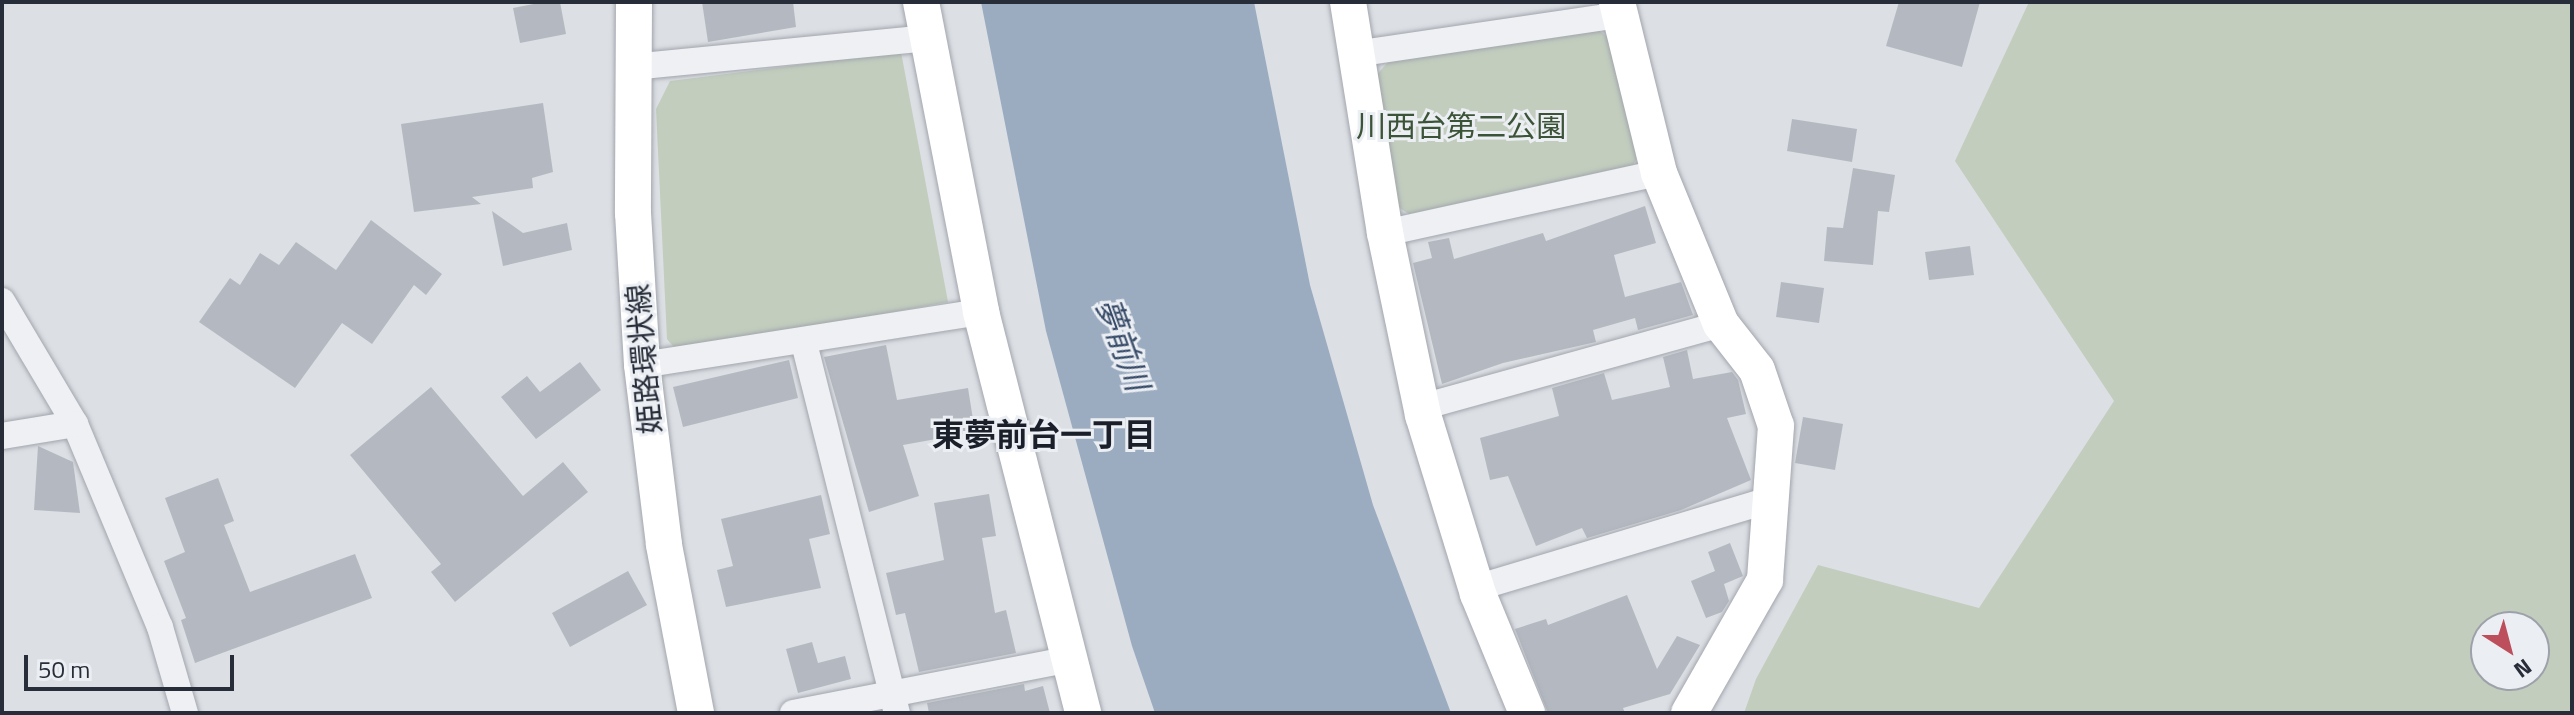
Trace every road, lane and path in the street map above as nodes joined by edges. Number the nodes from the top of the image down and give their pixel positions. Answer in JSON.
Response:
{"nodes":[{"id":1,"x":634,"y":2,"type":"edge"},
{"id":2,"x":921,"y":2,"type":"edge"},
{"id":3,"x":1348,"y":2,"type":"edge"},
{"id":4,"x":1618,"y":8,"type":"edge"},
{"id":5,"x":926,"y":38,"type":"junction"},
{"id":6,"x":1355,"y":54,"type":"junction"},
{"id":7,"x":632,"y":67,"type":"junction"},
{"id":8,"x":1659,"y":173,"type":"junction"},
{"id":9,"x":1385,"y":233,"type":"junction"},
{"id":10,"x":2,"y":301,"type":"edge"},
{"id":11,"x":981,"y":312,"type":"junction"},
{"id":12,"x":1721,"y":324,"type":"junction"},
{"id":13,"x":804,"y":343,"type":"junction"},
{"id":14,"x":642,"y":365,"type":"junction"},
{"id":15,"x":1422,"y":407,"type":"junction"},
{"id":16,"x":75,"y":424,"type":"junction"},
{"id":17,"x":2,"y":436,"type":"edge"},
{"id":18,"x":1770,"y":500,"type":"junction"},
{"id":19,"x":1476,"y":588,"type":"junction"},
{"id":20,"x":1066,"y":660,"type":"junction"},
{"id":21,"x":895,"y":704,"type":"edge"},
{"id":22,"x":1684,"y":711,"type":"edge"},
{"id":23,"x":185,"y":713,"type":"edge"},
{"id":24,"x":696,"y":713,"type":"edge"},
{"id":25,"x":793,"y":713,"type":"edge"},
{"id":26,"x":1083,"y":713,"type":"edge"},
{"id":27,"x":1527,"y":713,"type":"edge"}],
"edges":[{"from":1,"to":7,"type":"street","name":"姫路環状線"},
{"from":2,"to":5,"type":"street"},
{"from":3,"to":6,"type":"street"},
{"from":4,"to":6,"type":"street"},
{"from":4,"to":8,"type":"street"},
{"from":5,"to":7,"type":"street"},
{"from":5,"to":11,"type":"street"},
{"from":6,"to":9,"type":"street"},
{"from":7,"to":14,"type":"street","name":"姫路環状線"},
{"from":8,"to":9,"type":"street"},
{"from":8,"to":12,"type":"street"},
{"from":9,"to":15,"type":"street"},
{"from":10,"to":16,"type":"street"},
{"from":11,"to":13,"type":"street"},
{"from":11,"to":20,"type":"street"},
{"from":12,"to":15,"type":"street"},
{"from":12,"to":18,"type":"street"},
{"from":13,"to":14,"type":"street"},
{"from":13,"to":21,"type":"street"},
{"from":14,"to":24,"type":"street","name":"姫路環状線"},
{"from":15,"to":19,"type":"street"},
{"from":16,"to":17,"type":"street"},
{"from":16,"to":23,"type":"street"},
{"from":18,"to":19,"type":"street"},
{"from":18,"to":22,"type":"street"},
{"from":19,"to":27,"type":"street"},
{"from":20,"to":21,"type":"street"},
{"from":20,"to":26,"type":"street"},
{"from":21,"to":25,"type":"street"}]}
